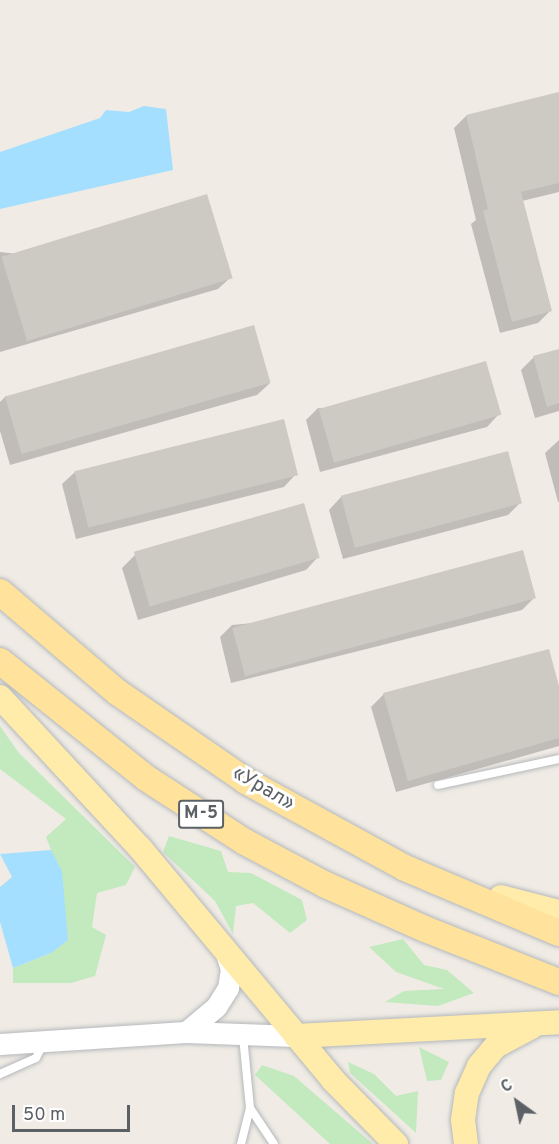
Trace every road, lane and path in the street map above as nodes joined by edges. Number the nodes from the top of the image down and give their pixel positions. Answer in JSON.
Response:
{"nodes":[{"id":1,"x":0,"y":592,"type":"edge"},
{"id":2,"x":0,"y":661,"type":"edge"},
{"id":3,"x":0,"y":697,"type":"edge"},
{"id":4,"x":559,"y":759,"type":"edge"},
{"id":5,"x":438,"y":784,"type":"dead end"},
{"id":6,"x":405,"y":868,"type":"junction"},
{"id":7,"x":559,"y":912,"type":"edge"},
{"id":8,"x":559,"y":933,"type":"edge"},
{"id":9,"x":225,"y":950,"type":"junction"},
{"id":10,"x":559,"y":982,"type":"edge"},
{"id":11,"x":552,"y":1022,"type":"edge"},
{"id":12,"x":186,"y":1032,"type":"junction"},
{"id":13,"x":243,"y":1034,"type":"junction"},
{"id":14,"x":296,"y":1036,"type":"junction"},
{"id":15,"x":45,"y":1040,"type":"junction"},
{"id":16,"x":0,"y":1044,"type":"edge"},
{"id":17,"x":0,"y":1074,"type":"edge"},
{"id":18,"x":250,"y":1108,"type":"junction"},
{"id":19,"x":241,"y":1144,"type":"edge"},
{"id":20,"x":274,"y":1144,"type":"edge"},
{"id":21,"x":396,"y":1144,"type":"edge"},
{"id":22,"x":466,"y":1144,"type":"edge"}],
"edges":[{"from":1,"to":6,"type":"highway","name":"«Урал»","number":"М-5"},
{"from":2,"to":10,"type":"highway","number":"М-5"},
{"from":3,"to":9,"type":"main road"},
{"from":4,"to":5,"type":"lane"},
{"from":6,"to":7,"type":"main road"},
{"from":6,"to":8,"type":"highway","name":"«Урал»","number":"М-5"},
{"from":9,"to":12,"type":"main road"},
{"from":9,"to":14,"type":"main road"},
{"from":11,"to":14,"type":"main road"},
{"from":11,"to":22,"type":"main road"},
{"from":12,"to":13,"type":"main road"},
{"from":12,"to":15,"type":"main road"},
{"from":13,"to":14,"type":"main road"},
{"from":13,"to":18,"type":"lane"},
{"from":14,"to":21,"type":"main road"},
{"from":15,"to":16,"type":"main road"},
{"from":15,"to":17,"type":"lane"},
{"from":18,"to":19,"type":"lane"},
{"from":18,"to":20,"type":"lane"}]}
